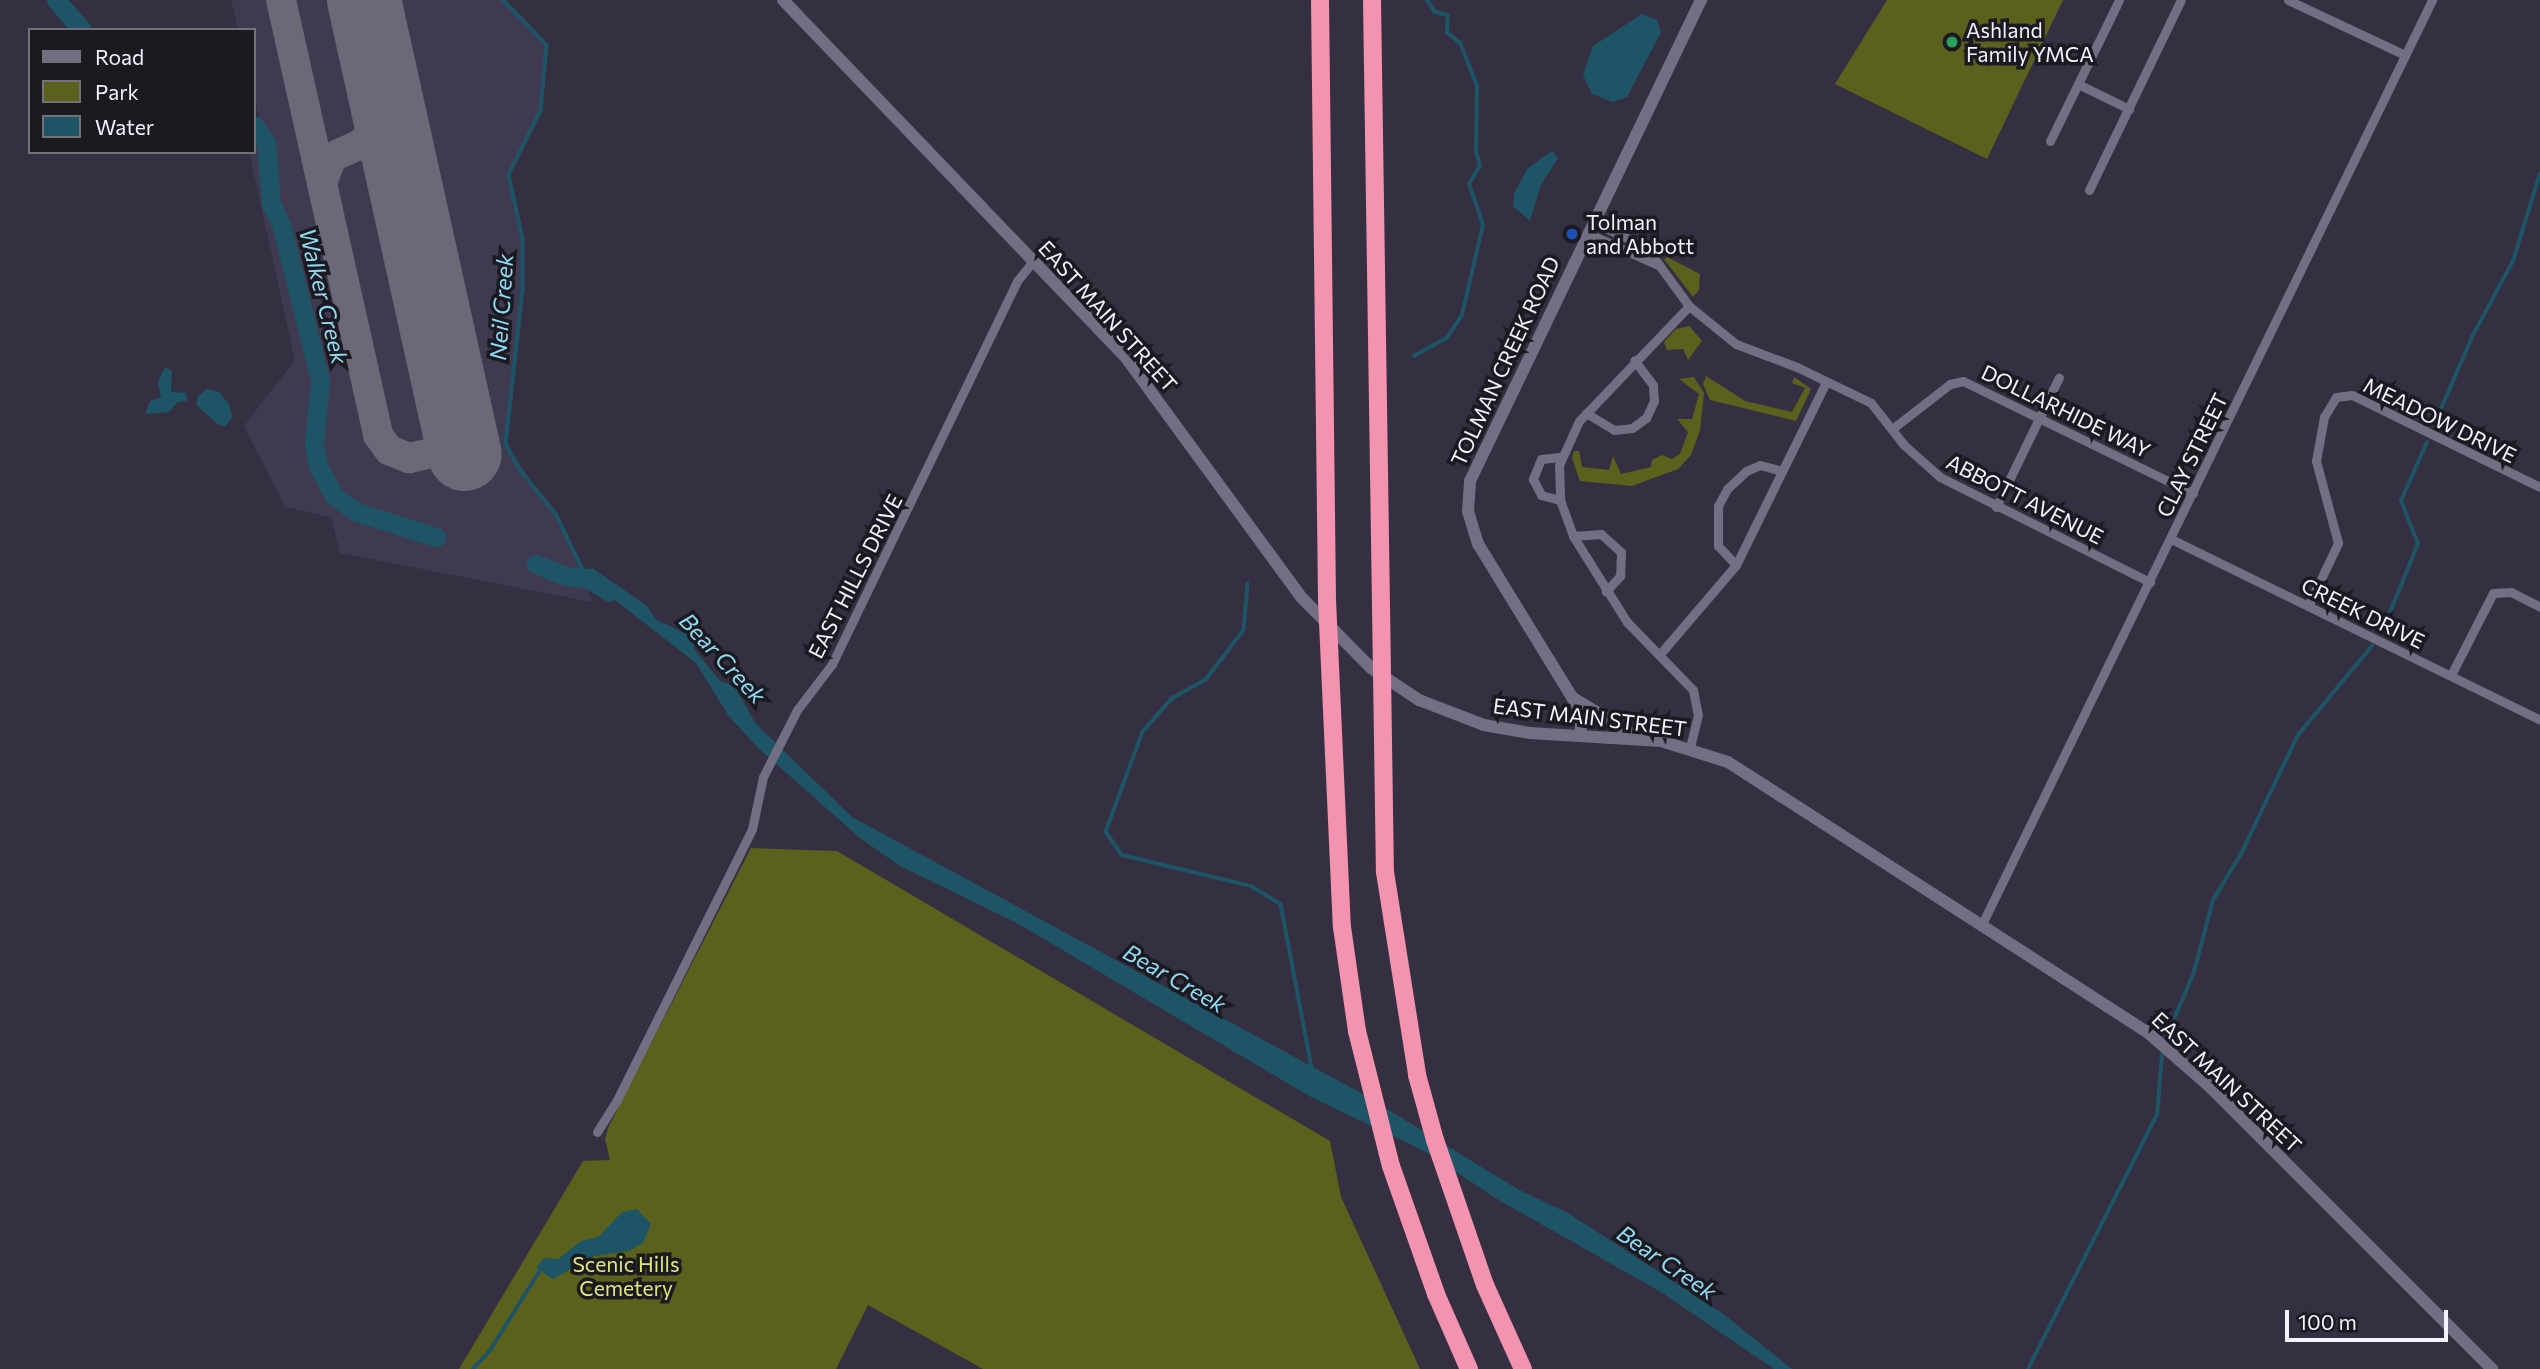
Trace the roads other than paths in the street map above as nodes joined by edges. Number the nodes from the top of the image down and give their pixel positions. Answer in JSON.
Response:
{"nodes":[{"id":1,"x":783,"y":0,"type":"edge"},
{"id":2,"x":1320,"y":0,"type":"edge"},
{"id":3,"x":1372,"y":0,"type":"edge"},
{"id":4,"x":1701,"y":0,"type":"edge"},
{"id":5,"x":2119,"y":0,"type":"edge"},
{"id":6,"x":2181,"y":0,"type":"edge"},
{"id":7,"x":2288,"y":0,"type":"edge"},
{"id":8,"x":2432,"y":0,"type":"edge"},
{"id":9,"x":2405,"y":55,"type":"junction"},
{"id":10,"x":2078,"y":84,"type":"junction"},
{"id":11,"x":2129,"y":109,"type":"junction"},
{"id":12,"x":2050,"y":141,"type":"dead end"},
{"id":13,"x":2089,"y":190,"type":"dead end"},
{"id":14,"x":1590,"y":228,"type":"junction"},
{"id":15,"x":1033,"y":261,"type":"junction"},
{"id":16,"x":1689,"y":306,"type":"junction"},
{"id":17,"x":1634,"y":360,"type":"junction"},
{"id":18,"x":2059,"y":377,"type":"dead end"},
{"id":19,"x":1826,"y":382,"type":"junction"},
{"id":20,"x":1586,"y":413,"type":"junction"},
{"id":21,"x":2039,"y":418,"type":"junction"},
{"id":22,"x":1892,"y":429,"type":"junction"},
{"id":23,"x":1560,"y":457,"type":"junction"},
{"id":24,"x":1783,"y":471,"type":"junction"},
{"id":25,"x":2540,"y":487,"type":"edge"},
{"id":26,"x":2193,"y":493,"type":"junction"},
{"id":27,"x":1560,"y":500,"type":"junction"},
{"id":28,"x":1996,"y":507,"type":"junction"},
{"id":29,"x":1573,"y":536,"type":"junction"},
{"id":30,"x":2171,"y":539,"type":"junction"},
{"id":31,"x":1736,"y":565,"type":"junction"},
{"id":32,"x":2150,"y":582,"type":"junction"},
{"id":33,"x":1606,"y":591,"type":"junction"},
{"id":34,"x":2308,"y":606,"type":"junction"},
{"id":35,"x":2540,"y":607,"type":"edge"},
{"id":36,"x":1660,"y":654,"type":"junction"},
{"id":37,"x":2451,"y":675,"type":"junction"},
{"id":38,"x":1570,"y":694,"type":"junction"},
{"id":39,"x":2540,"y":720,"type":"edge"},
{"id":40,"x":1580,"y":736,"type":"junction"},
{"id":41,"x":1640,"y":738,"type":"junction"},
{"id":42,"x":1690,"y":747,"type":"junction"},
{"id":43,"x":1982,"y":924,"type":"junction"},
{"id":44,"x":597,"y":1132,"type":"dead end"},
{"id":45,"x":1469,"y":1369,"type":"edge"},
{"id":46,"x":1523,"y":1369,"type":"edge"},
{"id":47,"x":2492,"y":1369,"type":"edge"}],
"edges":[{"from":1,"to":15,"type":"street","name":"EAST MAIN STREET"},
{"from":2,"to":45,"type":"highway"},
{"from":3,"to":46,"type":"highway"},
{"from":4,"to":14,"type":"street","name":"TOLMAN CREEK ROAD"},
{"from":5,"to":10,"type":"street"},
{"from":6,"to":11,"type":"street"},
{"from":7,"to":9,"type":"street"},
{"from":8,"to":9,"type":"street","name":"CLAY STREET"},
{"from":9,"to":26,"type":"street","name":"CLAY STREET"},
{"from":10,"to":11,"type":"street"},
{"from":10,"to":12,"type":"street"},
{"from":11,"to":13,"type":"street"},
{"from":14,"to":16,"type":"street","name":"ABBOTT AVENUE"},
{"from":14,"to":38,"type":"street","name":"TOLMAN CREEK ROAD"},
{"from":15,"to":40,"type":"street","name":"EAST MAIN STREET"},
{"from":15,"to":44,"type":"street","name":"EAST HILLS DRIVE"},
{"from":16,"to":17,"type":"street"},
{"from":16,"to":19,"type":"street","name":"ABBOTT AVENUE"},
{"from":17,"to":20,"type":"street"},
{"from":17,"to":20,"type":"street"},
{"from":18,"to":21,"type":"street"},
{"from":19,"to":22,"type":"street","name":"ABBOTT AVENUE"},
{"from":19,"to":24,"type":"street"},
{"from":20,"to":23,"type":"street"},
{"from":21,"to":22,"type":"street","name":"DOLLARHIDE WAY"},
{"from":21,"to":26,"type":"street","name":"DOLLARHIDE WAY"},
{"from":21,"to":28,"type":"street"},
{"from":22,"to":28,"type":"street","name":"ABBOTT AVENUE"},
{"from":23,"to":27,"type":"street"},
{"from":23,"to":27,"type":"street"},
{"from":24,"to":31,"type":"street"},
{"from":24,"to":31,"type":"street"},
{"from":25,"to":34,"type":"street","name":"MEADOW DRIVE"},
{"from":26,"to":30,"type":"street","name":"CLAY STREET"},
{"from":27,"to":29,"type":"street"},
{"from":28,"to":32,"type":"street","name":"ABBOTT AVENUE"},
{"from":29,"to":33,"type":"street"},
{"from":29,"to":33,"type":"street"},
{"from":30,"to":32,"type":"street","name":"CLAY STREET"},
{"from":30,"to":34,"type":"street","name":"CREEK DRIVE"},
{"from":31,"to":36,"type":"street"},
{"from":32,"to":43,"type":"street","name":"CLAY STREET"},
{"from":33,"to":36,"type":"street"},
{"from":34,"to":37,"type":"street","name":"CREEK DRIVE"},
{"from":35,"to":37,"type":"street"},
{"from":36,"to":42,"type":"street"},
{"from":37,"to":39,"type":"street","name":"CREEK DRIVE"},
{"from":38,"to":40,"type":"street","name":"TOLMAN CREEK ROAD"},
{"from":38,"to":41,"type":"street"},
{"from":40,"to":41,"type":"street","name":"EAST MAIN STREET"},
{"from":41,"to":42,"type":"street","name":"EAST MAIN STREET"},
{"from":42,"to":43,"type":"street","name":"EAST MAIN STREET"},
{"from":43,"to":47,"type":"street","name":"EAST MAIN STREET"}]}
